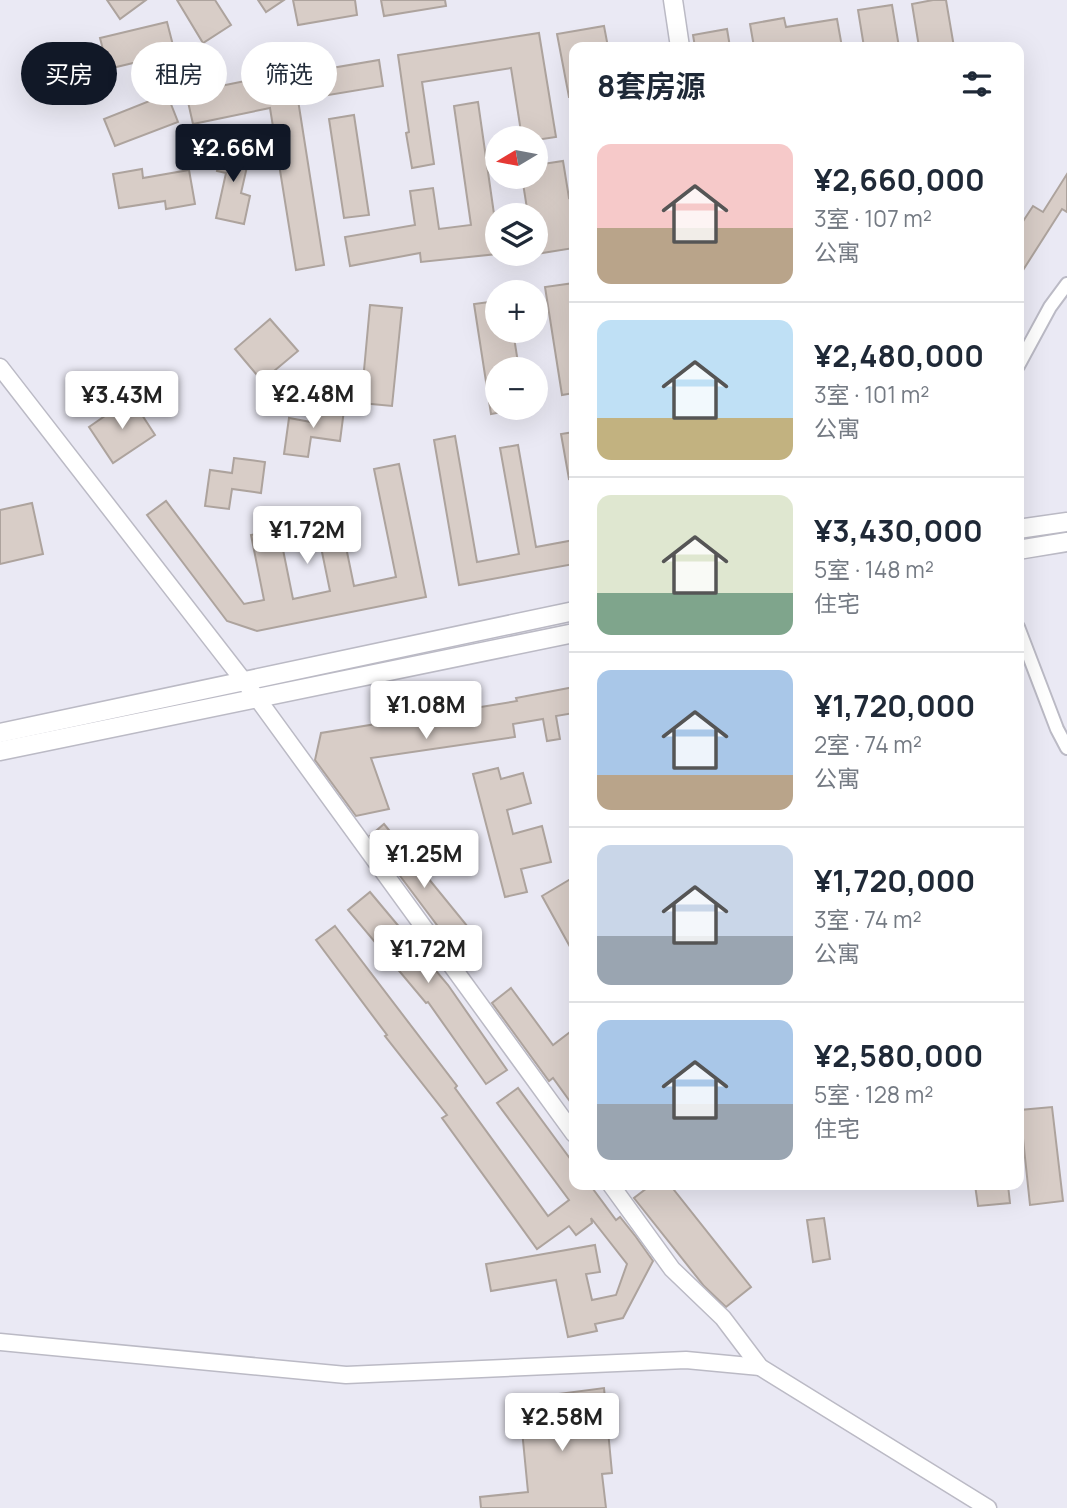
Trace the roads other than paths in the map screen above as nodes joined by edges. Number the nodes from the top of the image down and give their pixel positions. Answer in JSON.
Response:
{"nodes":[{"id":1,"x":673,"y":0,"type":"edge"},
{"id":2,"x":679,"y":42,"type":"edge"},
{"id":3,"x":1067,"y":284,"type":"edge"},
{"id":4,"x":1024,"y":355,"type":"edge"},
{"id":5,"x":0,"y":368,"type":"edge"},
{"id":6,"x":1067,"y":522,"type":"edge"},
{"id":7,"x":1024,"y":528,"type":"edge"},
{"id":8,"x":1067,"y":542,"type":"edge"},
{"id":9,"x":1024,"y":549,"type":"edge"},
{"id":10,"x":569,"y":612,"type":"edge"},
{"id":11,"x":569,"y":634,"type":"edge"},
{"id":12,"x":1024,"y":643,"type":"edge"},
{"id":13,"x":243,"y":682,"type":"junction"},
{"id":14,"x":257,"y":698,"type":"junction"},
{"id":15,"x":0,"y":733,"type":"edge"},
{"id":16,"x":1067,"y":748,"type":"edge"},
{"id":17,"x":0,"y":751,"type":"edge"},
{"id":18,"x":569,"y":1127,"type":"edge"},
{"id":19,"x":615,"y":1190,"type":"edge"},
{"id":20,"x":0,"y":1342,"type":"edge"},
{"id":21,"x":760,"y":1367,"type":"junction"},
{"id":22,"x":988,"y":1508,"type":"edge"}],
"edges":[{"from":1,"to":2,"type":"main road"},
{"from":3,"to":4,"type":"street"},
{"from":5,"to":13,"type":"street"},
{"from":6,"to":7,"type":"main road"},
{"from":8,"to":9,"type":"main road"},
{"from":10,"to":13,"type":"main road"},
{"from":11,"to":14,"type":"main road"},
{"from":12,"to":16,"type":"street"},
{"from":13,"to":14,"type":"street"},
{"from":13,"to":15,"type":"main road"},
{"from":14,"to":17,"type":"main road"},
{"from":14,"to":18,"type":"street"},
{"from":19,"to":21,"type":"street"},
{"from":20,"to":21,"type":"street"},
{"from":21,"to":22,"type":"street"}]}
